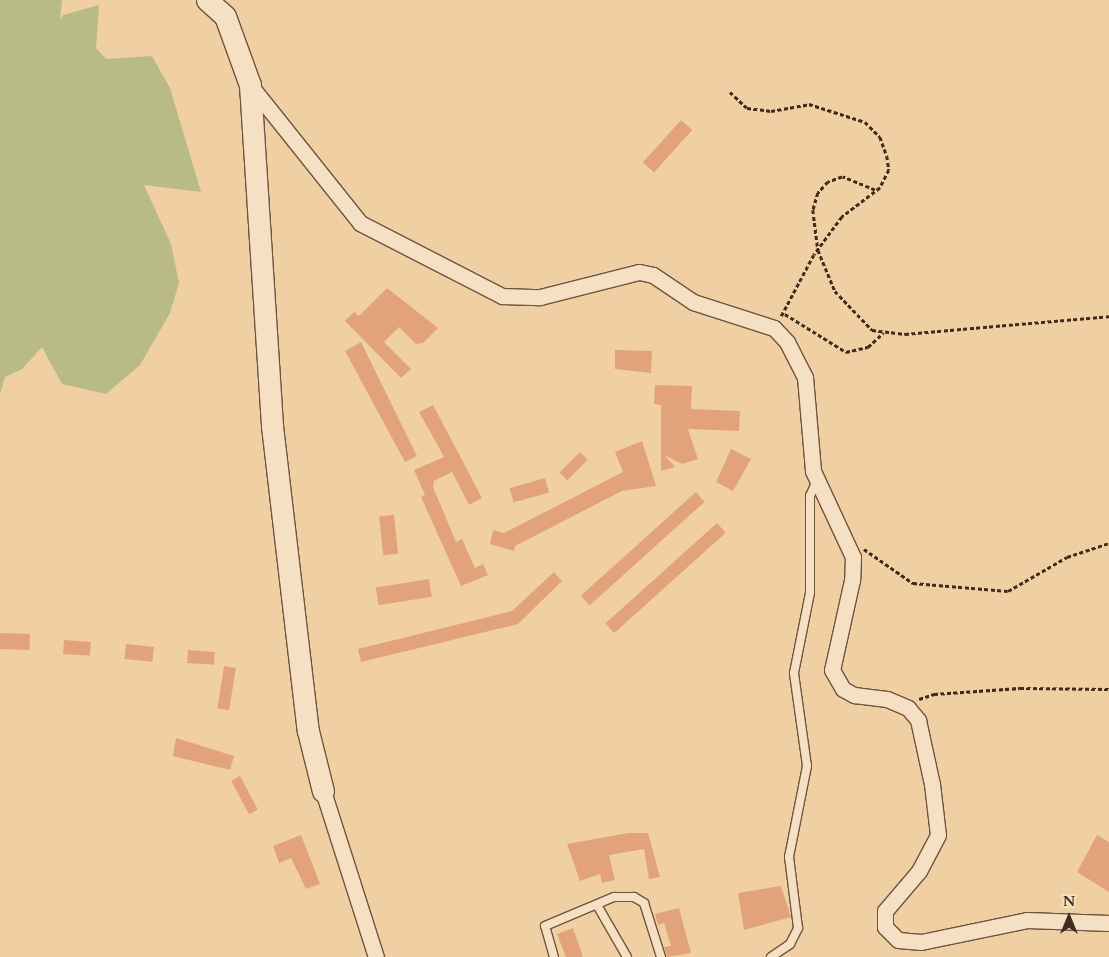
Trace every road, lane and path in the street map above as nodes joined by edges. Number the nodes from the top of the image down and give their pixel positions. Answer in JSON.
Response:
{"nodes":[{"id":1,"x":207,"y":0,"type":"edge"},
{"id":2,"x":250,"y":85,"type":"junction"},
{"id":3,"x":730,"y":92,"type":"dead end"},
{"id":4,"x":875,"y":190,"type":"junction"},
{"id":5,"x":818,"y":250,"type":"junction"},
{"id":6,"x":785,"y":314,"type":"junction"},
{"id":7,"x":1109,"y":316,"type":"edge"},
{"id":8,"x":771,"y":326,"type":"junction"},
{"id":9,"x":883,"y":333,"type":"junction"},
{"id":10,"x":816,"y":483,"type":"junction"},
{"id":11,"x":1109,"y":543,"type":"edge"},
{"id":12,"x":848,"y":545,"type":"junction"},
{"id":13,"x":1109,"y":689,"type":"edge"},
{"id":14,"x":908,"y":708,"type":"junction"},
{"id":15,"x":322,"y":791,"type":"joint"},
{"id":16,"x":597,"y":905,"type":"junction"},
{"id":17,"x":1109,"y":923,"type":"edge"},
{"id":18,"x":376,"y":957,"type":"edge"},
{"id":19,"x":554,"y":957,"type":"edge"},
{"id":20,"x":627,"y":957,"type":"edge"},
{"id":21,"x":661,"y":957,"type":"edge"},
{"id":22,"x":771,"y":957,"type":"edge"}],
"edges":[{"from":1,"to":2,"type":"street"},
{"from":2,"to":8,"type":"street"},
{"from":2,"to":15,"type":"street"},
{"from":3,"to":4,"type":"path"},
{"from":4,"to":5,"type":"path"},
{"from":4,"to":5,"type":"path"},
{"from":5,"to":6,"type":"path"},
{"from":5,"to":9,"type":"path"},
{"from":6,"to":8,"type":"path"},
{"from":6,"to":9,"type":"path"},
{"from":7,"to":9,"type":"path"},
{"from":8,"to":10,"type":"street"},
{"from":10,"to":12,"type":"street"},
{"from":10,"to":22,"type":"lane"},
{"from":11,"to":12,"type":"path"},
{"from":12,"to":14,"type":"street"},
{"from":13,"to":14,"type":"path"},
{"from":14,"to":17,"type":"street"},
{"from":15,"to":18,"type":"street"},
{"from":16,"to":19,"type":"lane"},
{"from":16,"to":20,"type":"lane"},
{"from":16,"to":21,"type":"lane"}]}
